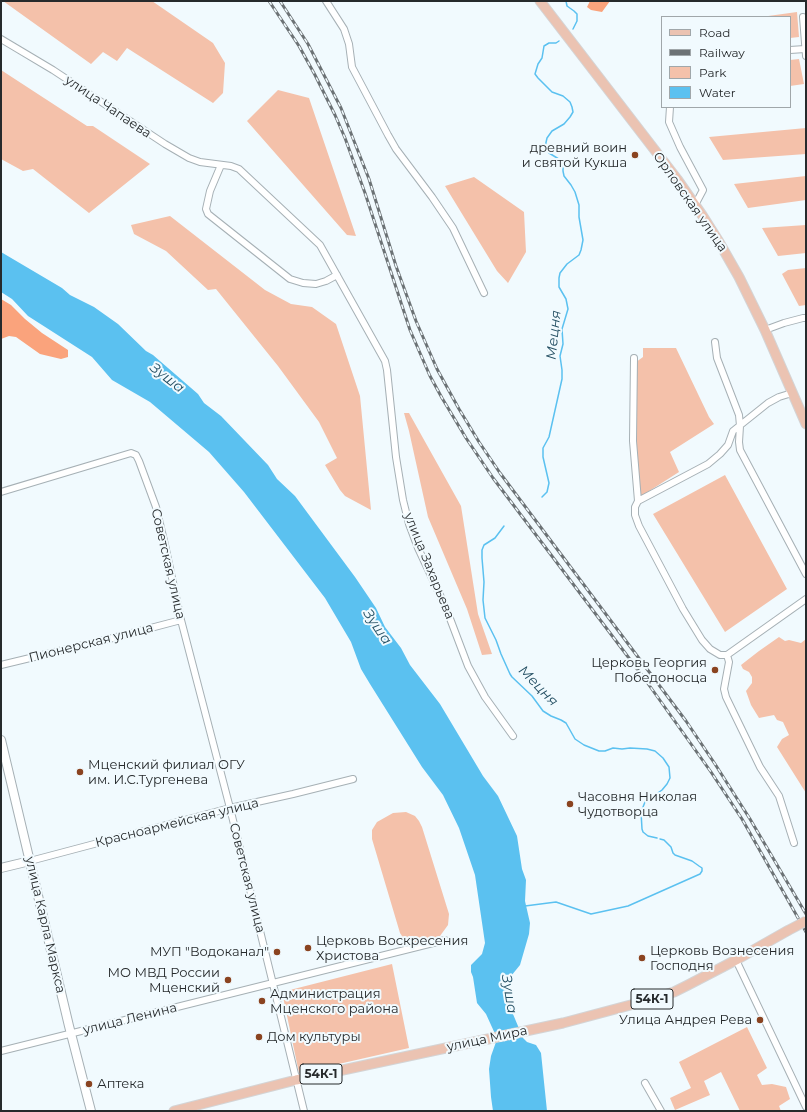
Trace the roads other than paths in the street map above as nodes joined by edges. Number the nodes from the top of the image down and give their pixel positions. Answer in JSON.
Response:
{"nodes":[{"id":1,"x":326,"y":1,"type":"edge"},
{"id":2,"x":540,"y":1,"type":"edge"},
{"id":3,"x":803,"y":17,"type":"dead end"},
{"id":4,"x":1,"y":39,"type":"edge"},
{"id":5,"x":805,"y":49,"type":"junction"},
{"id":6,"x":791,"y":50,"type":"edge"},
{"id":7,"x":806,"y":56,"type":"edge"},
{"id":8,"x":670,"y":108,"type":"edge"},
{"id":9,"x":220,"y":165,"type":"junction"},
{"id":10,"x":695,"y":205,"type":"junction"},
{"id":11,"x":337,"y":275,"type":"junction"},
{"id":12,"x":484,"y":293,"type":"dead end"},
{"id":13,"x":806,"y":318,"type":"edge"},
{"id":14,"x":765,"y":330,"type":"junction"},
{"id":15,"x":715,"y":342,"type":"dead end"},
{"id":16,"x":634,"y":358,"type":"dead end"},
{"id":17,"x":792,"y":393,"type":"junction"},
{"id":18,"x":806,"y":424,"type":"edge"},
{"id":19,"x":740,"y":426,"type":"junction"},
{"id":20,"x":1,"y":492,"type":"edge"},
{"id":21,"x":638,"y":501,"type":"junction"},
{"id":22,"x":806,"y":574,"type":"edge"},
{"id":23,"x":806,"y":599,"type":"edge"},
{"id":24,"x":181,"y":620,"type":"junction"},
{"id":25,"x":727,"y":655,"type":"junction"},
{"id":26,"x":1,"y":665,"type":"edge"},
{"id":27,"x":513,"y":736,"type":"dead end"},
{"id":28,"x":1,"y":740,"type":"edge"},
{"id":29,"x":353,"y":779,"type":"dead end"},
{"id":30,"x":230,"y":808,"type":"junction"},
{"id":31,"x":794,"y":843,"type":"dead end"},
{"id":32,"x":30,"y":861,"type":"junction"},
{"id":33,"x":1,"y":868,"type":"edge"},
{"id":34,"x":806,"y":921,"type":"edge"},
{"id":35,"x":445,"y":940,"type":"dead end"},
{"id":36,"x":736,"y":960,"type":"junction"},
{"id":37,"x":272,"y":983,"type":"junction"},
{"id":38,"x":71,"y":1034,"type":"junction"},
{"id":39,"x":1,"y":1051,"type":"edge"},
{"id":40,"x":296,"y":1080,"type":"junction"},
{"id":41,"x":645,"y":1083,"type":"dead end"},
{"id":42,"x":806,"y":1107,"type":"edge"},
{"id":43,"x":91,"y":1111,"type":"edge"},
{"id":44,"x":174,"y":1111,"type":"edge"},
{"id":45,"x":304,"y":1111,"type":"edge"},
{"id":46,"x":660,"y":1111,"type":"edge"}],
"edges":[{"from":1,"to":12,"type":"street"},
{"from":2,"to":10,"type":"main road","name":"Орловская улица"},
{"from":3,"to":5,"type":"street"},
{"from":4,"to":9,"type":"street","name":"улица Чапаева"},
{"from":5,"to":6,"type":"street"},
{"from":5,"to":7,"type":"street"},
{"from":8,"to":10,"type":"street"},
{"from":9,"to":11,"type":"street","name":"улица Чапаева"},
{"from":9,"to":11,"type":"street"},
{"from":10,"to":14,"type":"main road","name":"Орловская улица"},
{"from":11,"to":27,"type":"street","name":"улица Захарьева"},
{"from":13,"to":14,"type":"street"},
{"from":14,"to":17,"type":"main road","name":"Орловская улица"},
{"from":15,"to":19,"type":"street"},
{"from":16,"to":21,"type":"street"},
{"from":17,"to":18,"type":"main road","name":"Орловская улица"},
{"from":17,"to":19,"type":"street"},
{"from":19,"to":21,"type":"street"},
{"from":19,"to":22,"type":"street"},
{"from":20,"to":24,"type":"street","name":"Советская улица"},
{"from":21,"to":25,"type":"street"},
{"from":23,"to":25,"type":"street"},
{"from":24,"to":26,"type":"street","name":"Пионерская улица"},
{"from":24,"to":30,"type":"street","name":"Советская улица"},
{"from":25,"to":31,"type":"street"},
{"from":28,"to":32,"type":"main road","name":"улица Карла Маркса"},
{"from":29,"to":30,"type":"street","name":"Красноармейская улица"},
{"from":30,"to":32,"type":"street","name":"Красноармейская улица"},
{"from":30,"to":37,"type":"street","name":"Советская улица"},
{"from":32,"to":33,"type":"main road","name":"Красноармейская улица"},
{"from":32,"to":38,"type":"main road","name":"улица Карла Маркса"},
{"from":34,"to":36,"type":"main road","name":"улица Мира","number":"54К-1","bridge":true},
{"from":35,"to":37,"type":"street","name":"улица Ленина"},
{"from":36,"to":40,"type":"main road","name":"улица Мира","number":"54К-1"},
{"from":36,"to":42,"type":"street"},
{"from":37,"to":38,"type":"street","name":"улица Ленина"},
{"from":37,"to":40,"type":"street","name":"Советская улица"},
{"from":38,"to":39,"type":"street","name":"улица Ленина"},
{"from":38,"to":43,"type":"main road","name":"улица Карла Маркса"},
{"from":40,"to":44,"type":"main road","name":"улица Мира","number":"54К-1"},
{"from":40,"to":45,"type":"street","name":"Советская улица"},
{"from":41,"to":46,"type":"street"}]}
